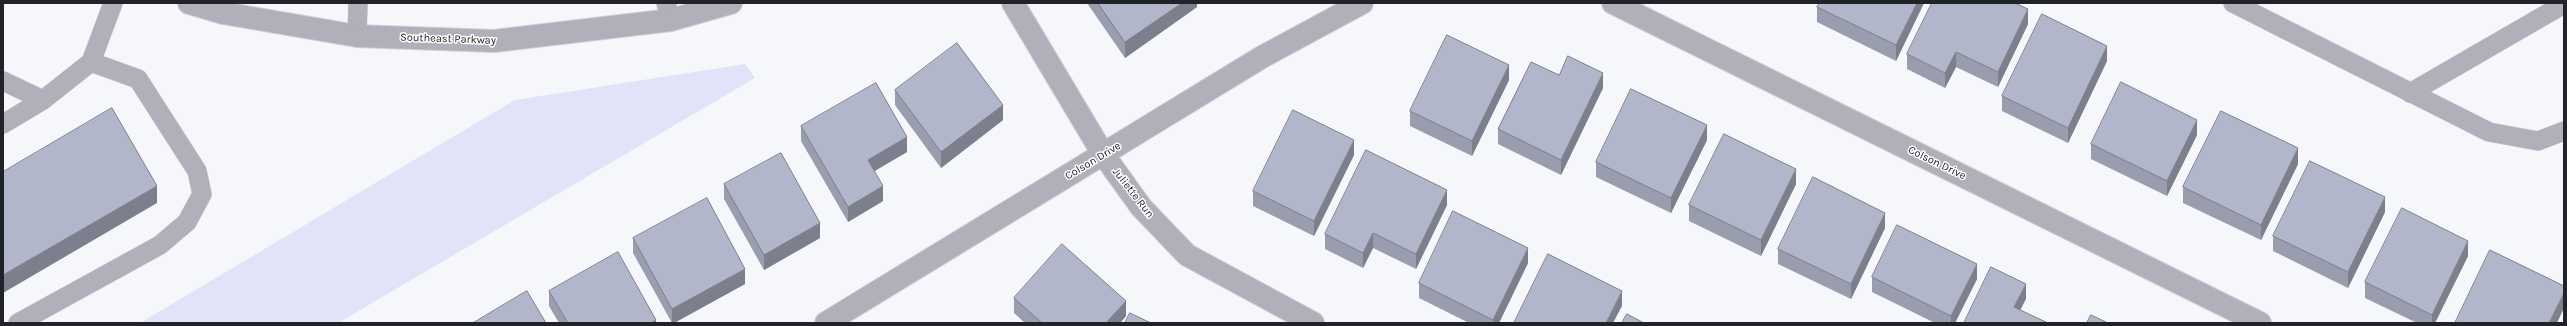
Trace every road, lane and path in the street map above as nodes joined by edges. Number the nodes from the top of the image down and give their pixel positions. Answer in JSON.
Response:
{"nodes":[{"id":1,"x":114,"y":3,"type":"edge"},
{"id":2,"x":189,"y":3,"type":"edge"},
{"id":3,"x":358,"y":3,"type":"edge"},
{"id":4,"x":731,"y":3,"type":"edge"},
{"id":5,"x":1013,"y":3,"type":"edge"},
{"id":6,"x":1362,"y":3,"type":"edge"},
{"id":7,"x":1613,"y":3,"type":"edge"},
{"id":8,"x":2234,"y":3,"type":"edge"},
{"id":9,"x":2564,"y":4,"type":"edge"},
{"id":10,"x":669,"y":12,"type":"edge"},
{"id":11,"x":357,"y":36,"type":"junction"},
{"id":12,"x":91,"y":62,"type":"junction"},
{"id":13,"x":3,"y":81,"type":"edge"},
{"id":14,"x":2410,"y":93,"type":"junction"},
{"id":15,"x":43,"y":100,"type":"junction"},
{"id":16,"x":3,"y":124,"type":"edge"},
{"id":17,"x":2564,"y":130,"type":"edge"},
{"id":18,"x":1103,"y":154,"type":"junction"},
{"id":19,"x":18,"y":323,"type":"edge"},
{"id":20,"x":826,"y":323,"type":"edge"},
{"id":21,"x":1313,"y":323,"type":"edge"},
{"id":22,"x":2260,"y":323,"type":"edge"}],
"edges":[{"from":1,"to":12,"type":"lane"},
{"from":2,"to":11,"type":"street","name":"Southeast Parkway"},
{"from":3,"to":11,"type":"lane"},
{"from":4,"to":10,"type":"street","name":"Southeast Parkway"},
{"from":5,"to":18,"type":"street","name":"Juliette Run"},
{"from":6,"to":18,"type":"street","name":"Colson Drive"},
{"from":7,"to":22,"type":"street","name":"Colson Drive"},
{"from":8,"to":14,"type":"lane"},
{"from":9,"to":14,"type":"lane"},
{"from":10,"to":11,"type":"street","name":"Southeast Parkway"},
{"from":12,"to":15,"type":"lane"},
{"from":12,"to":19,"type":"lane"},
{"from":13,"to":15,"type":"lane"},
{"from":14,"to":17,"type":"lane"},
{"from":15,"to":16,"type":"lane"},
{"from":18,"to":20,"type":"street","name":"Colson Drive"},
{"from":18,"to":21,"type":"street","name":"Juliette Run"}]}
